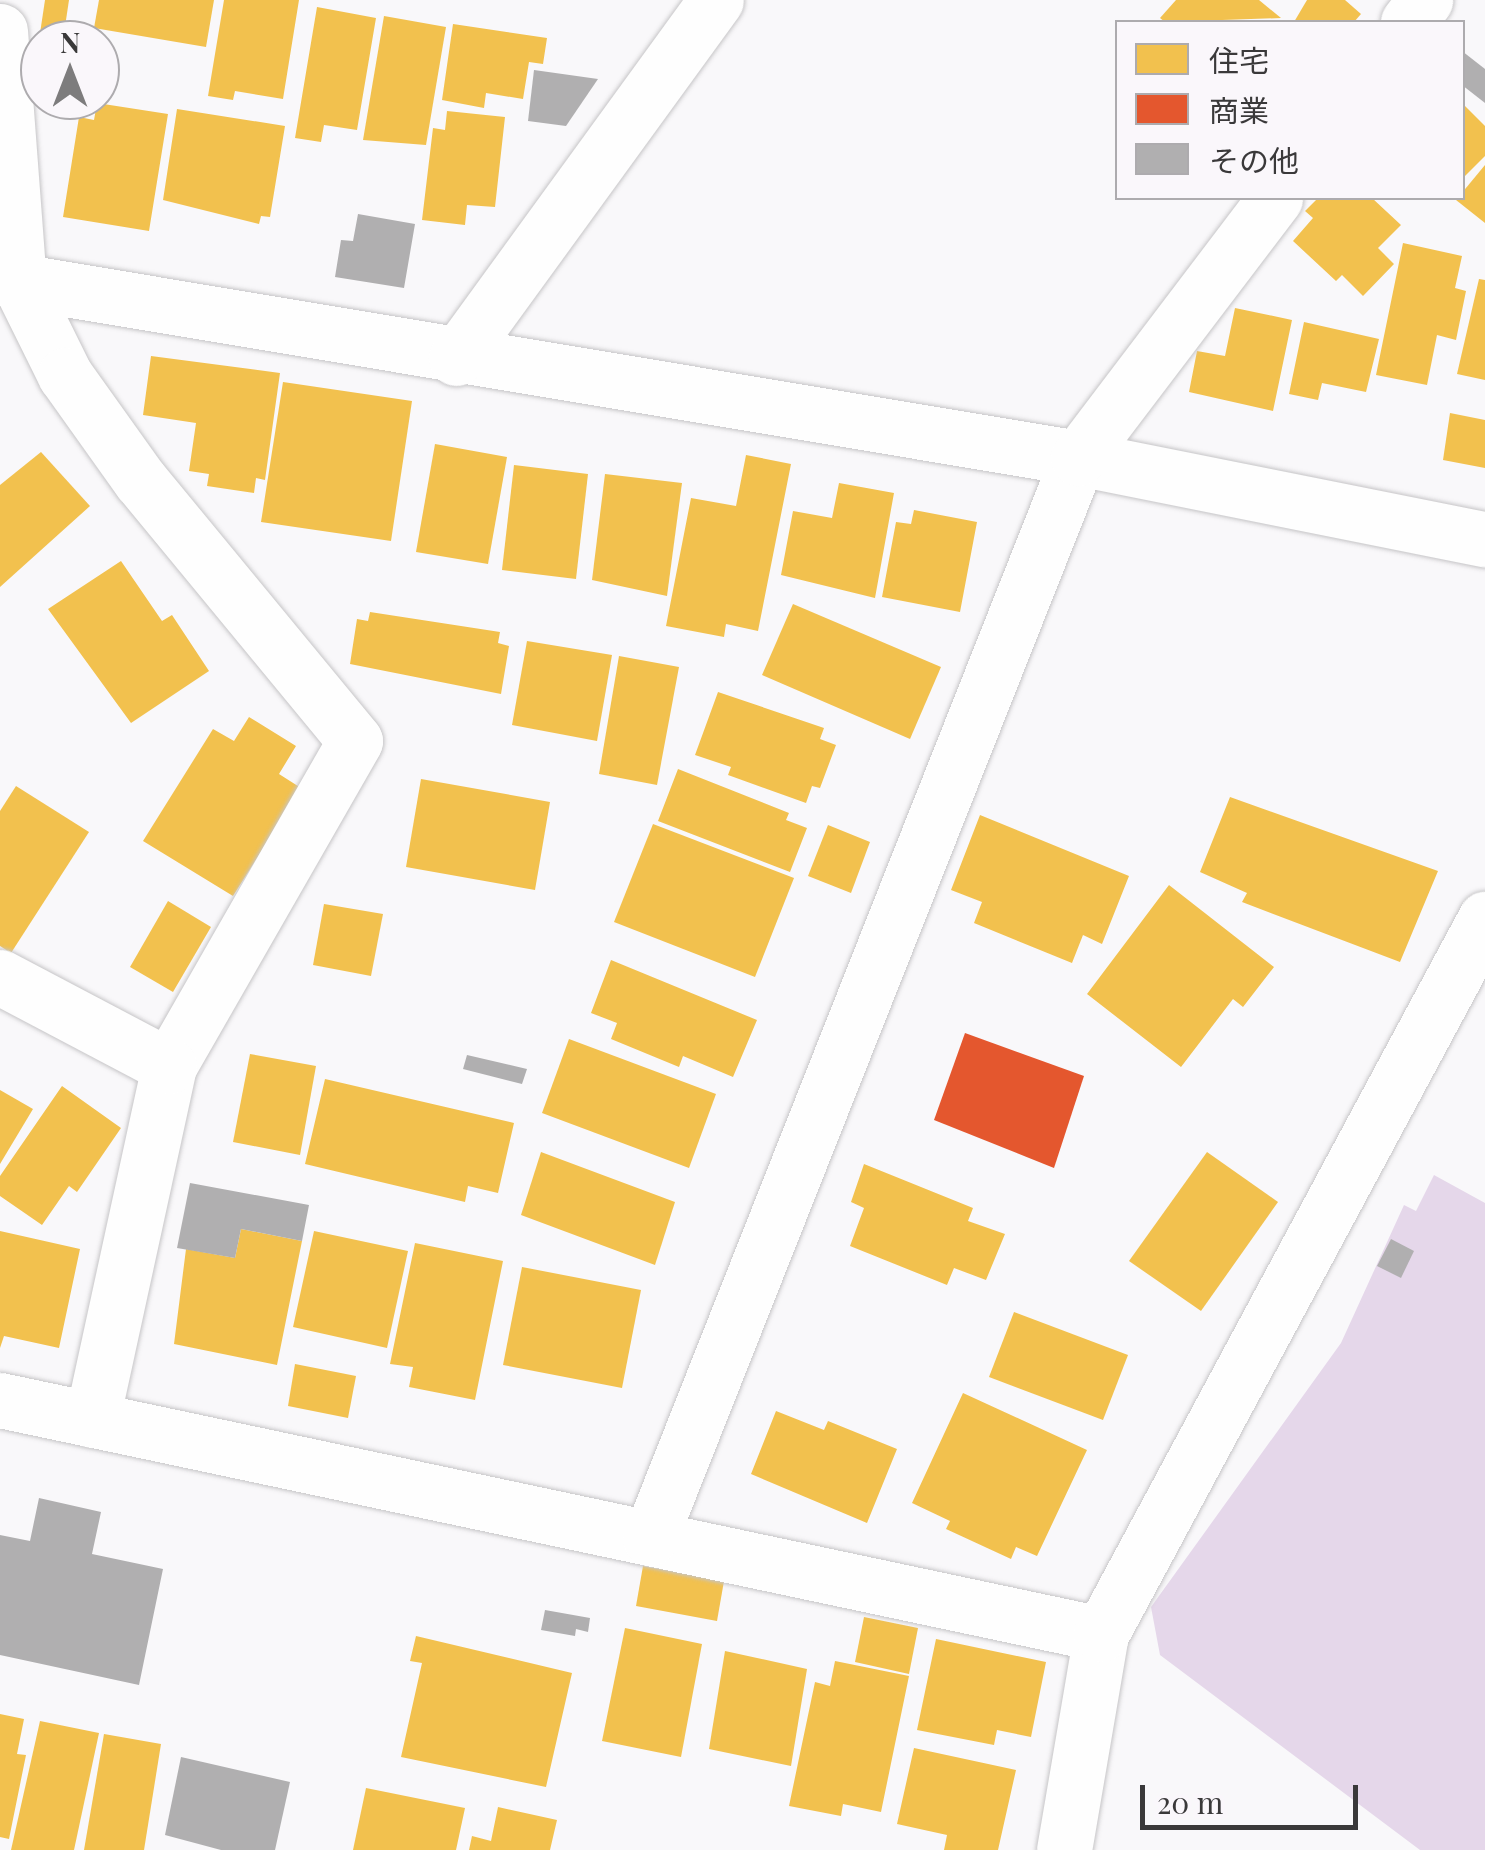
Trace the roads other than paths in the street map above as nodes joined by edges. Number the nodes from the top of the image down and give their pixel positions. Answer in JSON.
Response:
{"nodes":[{"id":1,"x":4,"y":0,"type":"edge"},
{"id":2,"x":716,"y":0,"type":"edge"},
{"id":3,"x":1425,"y":0,"type":"edge"},
{"id":4,"x":1410,"y":20,"type":"edge"},
{"id":5,"x":0,"y":30,"type":"edge"},
{"id":6,"x":1273,"y":200,"type":"edge"},
{"id":7,"x":10,"y":280,"type":"edge"},
{"id":8,"x":456,"y":358,"type":"junction"},
{"id":9,"x":1078,"y":458,"type":"junction"},
{"id":10,"x":1485,"y":539,"type":"edge"},
{"id":11,"x":1485,"y":920,"type":"edge"},
{"id":12,"x":0,"y":977,"type":"edge"},
{"id":13,"x":169,"y":1066,"type":"junction"},
{"id":14,"x":0,"y":1400,"type":"edge"},
{"id":15,"x":92,"y":1420,"type":"junction"},
{"id":16,"x":650,"y":1538,"type":"junction"},
{"id":17,"x":1102,"y":1634,"type":"junction"},
{"id":18,"x":1064,"y":1850,"type":"edge"}],
"edges":[{"from":1,"to":5,"type":"street"},
{"from":2,"to":8,"type":"street"},
{"from":3,"to":4,"type":"street"},
{"from":5,"to":7,"type":"street"},
{"from":6,"to":9,"type":"street"},
{"from":7,"to":8,"type":"street"},
{"from":7,"to":13,"type":"street"},
{"from":8,"to":9,"type":"street"},
{"from":9,"to":10,"type":"street"},
{"from":9,"to":16,"type":"street"},
{"from":11,"to":17,"type":"street"},
{"from":12,"to":13,"type":"street"},
{"from":13,"to":15,"type":"street"},
{"from":14,"to":15,"type":"street"},
{"from":15,"to":16,"type":"street"},
{"from":16,"to":17,"type":"street"},
{"from":17,"to":18,"type":"street"}]}
